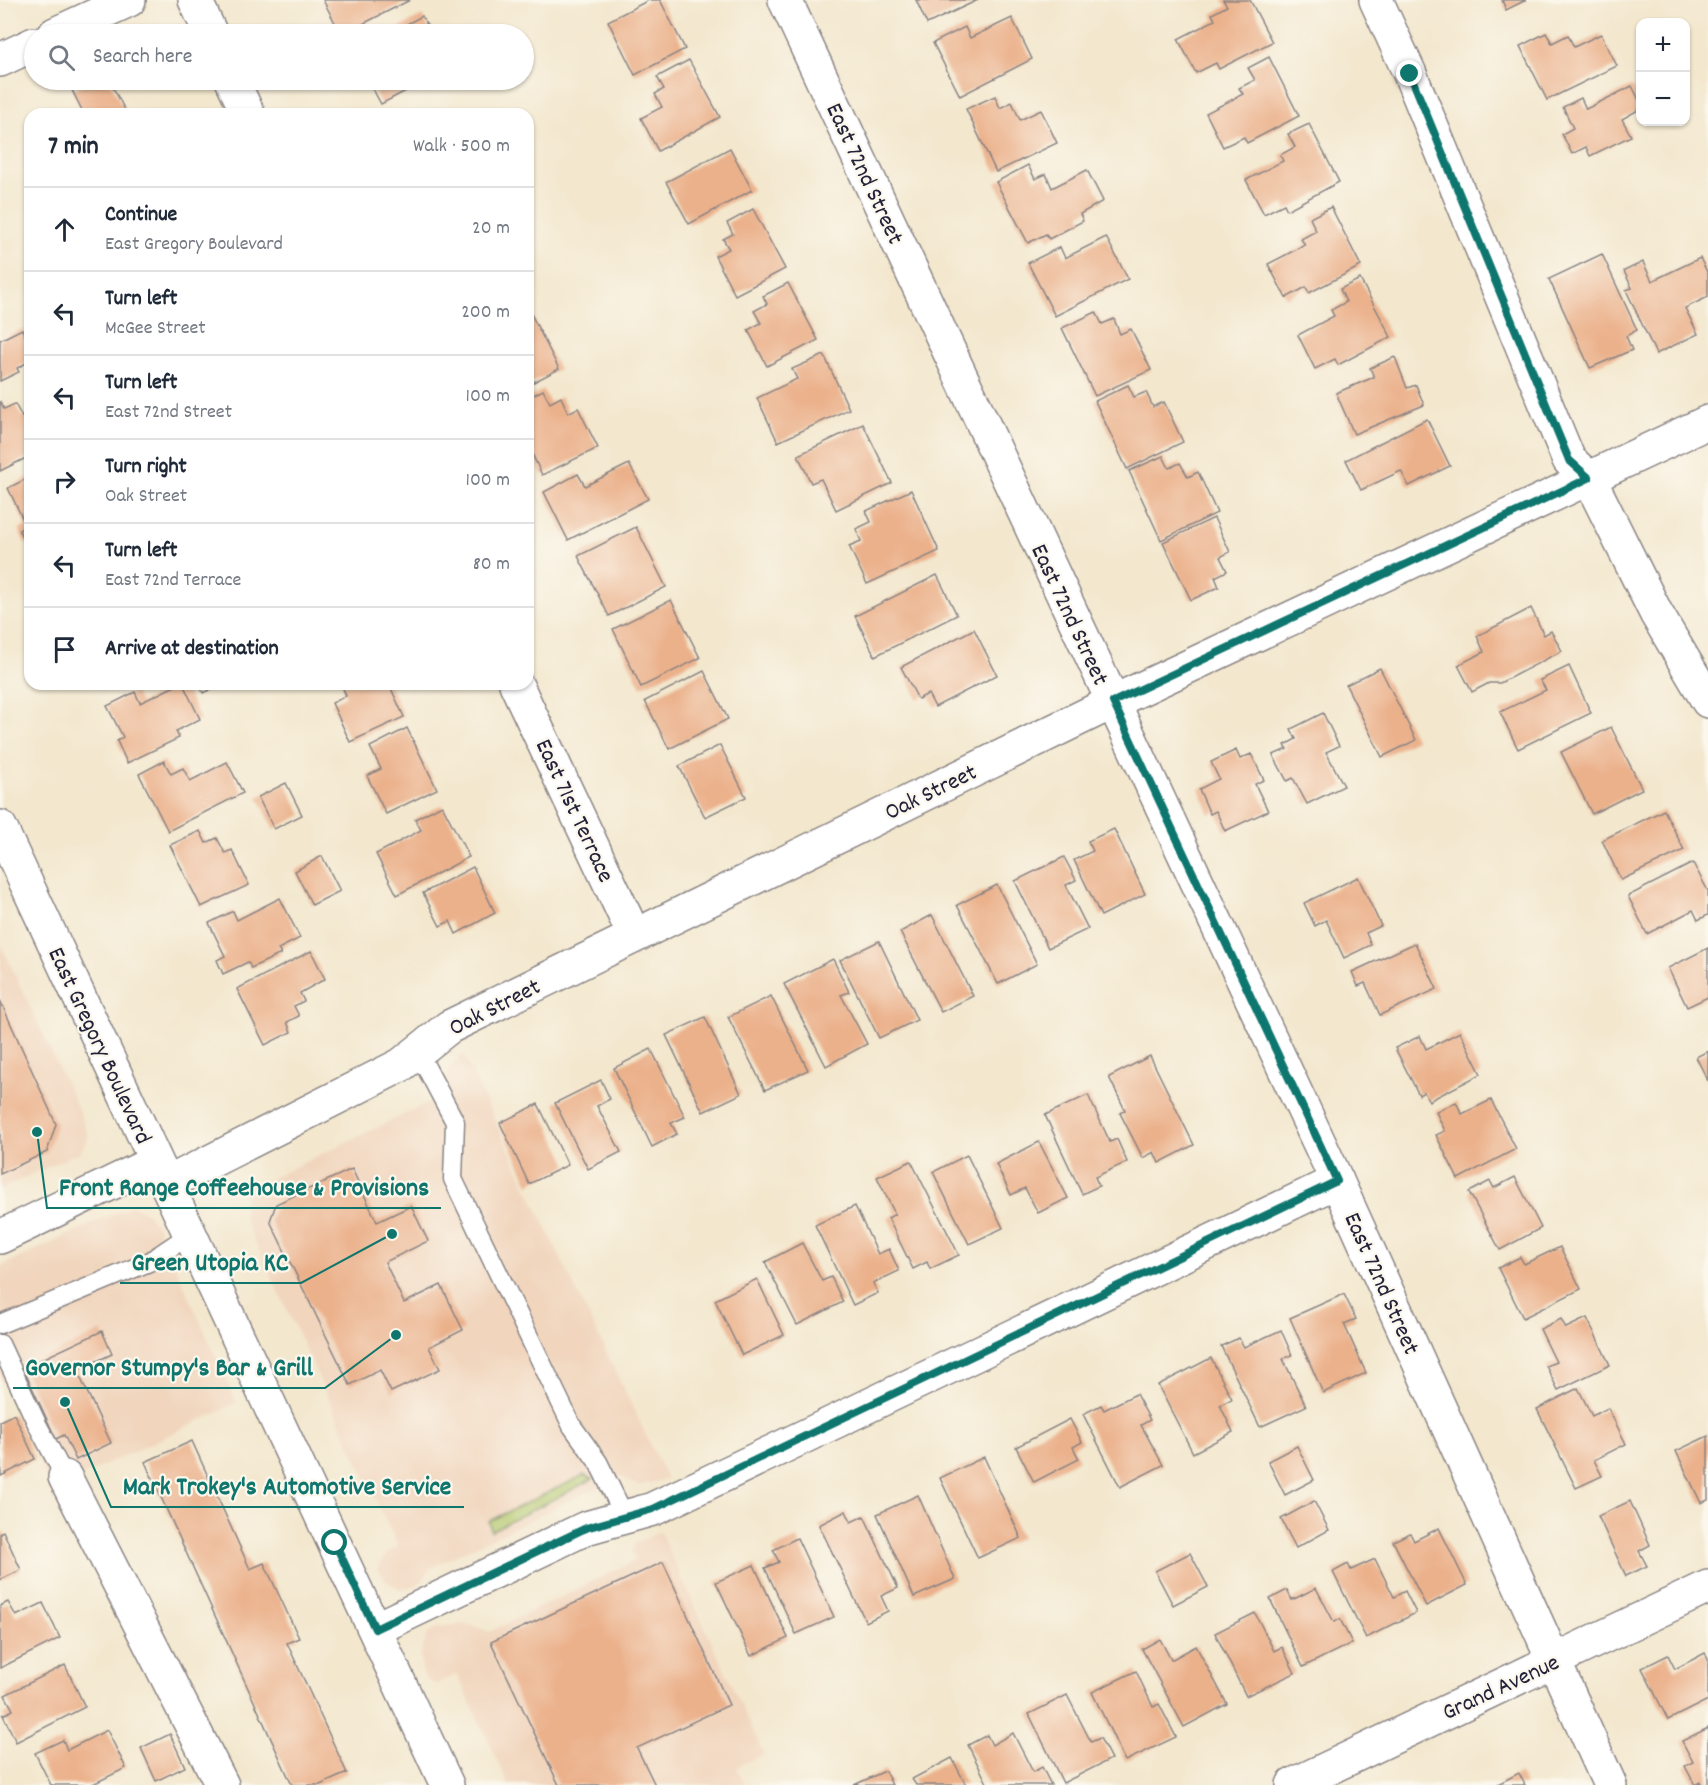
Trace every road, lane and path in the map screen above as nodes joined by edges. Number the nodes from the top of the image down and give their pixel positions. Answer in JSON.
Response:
{"nodes":[{"id":1,"x":129,"y":0,"type":"edge"},
{"id":2,"x":195,"y":0,"type":"edge"},
{"id":3,"x":785,"y":0,"type":"edge"},
{"id":4,"x":1376,"y":0,"type":"edge"},
{"id":5,"x":77,"y":24,"type":"edge"},
{"id":6,"x":206,"y":24,"type":"edge"},
{"id":7,"x":24,"y":49,"type":"edge"},
{"id":8,"x":0,"y":60,"type":"edge"},
{"id":9,"x":237,"y":90,"type":"edge"},
{"id":10,"x":245,"y":108,"type":"edge"},
{"id":11,"x":1708,"y":422,"type":"edge"},
{"id":12,"x":1589,"y":478,"type":"junction"},
{"id":13,"x":519,"y":690,"type":"edge"},
{"id":14,"x":1708,"y":701,"type":"edge"},
{"id":15,"x":1113,"y":702,"type":"junction"},
{"id":16,"x":0,"y":827,"type":"edge"},
{"id":17,"x":634,"y":935,"type":"junction"},
{"id":18,"x":418,"y":1052,"type":"junction"},
{"id":19,"x":160,"y":1173,"type":"junction"},
{"id":20,"x":1337,"y":1181,"type":"junction"},
{"id":21,"x":189,"y":1235,"type":"junction"},
{"id":22,"x":0,"y":1237,"type":"edge"},
{"id":23,"x":0,"y":1324,"type":"edge"},
{"id":24,"x":0,"y":1344,"type":"edge"},
{"id":25,"x":65,"y":1477,"type":"joint"},
{"id":26,"x":625,"y":1517,"type":"junction"},
{"id":27,"x":1708,"y":1587,"type":"edge"},
{"id":28,"x":375,"y":1629,"type":"junction"},
{"id":29,"x":1552,"y":1662,"type":"junction"},
{"id":30,"x":222,"y":1785,"type":"edge"},
{"id":31,"x":447,"y":1785,"type":"edge"},
{"id":32,"x":1293,"y":1785,"type":"edge"},
{"id":33,"x":1610,"y":1785,"type":"edge"}],
"edges":[{"from":1,"to":5,"type":"street"},
{"from":2,"to":6,"type":"street"},
{"from":3,"to":15,"type":"street","name":"East 72nd Street"},
{"from":4,"to":12,"type":"street"},
{"from":7,"to":8,"type":"street"},
{"from":9,"to":10,"type":"street"},
{"from":11,"to":12,"type":"street","name":"Oak Street"},
{"from":12,"to":14,"type":"street"},
{"from":12,"to":15,"type":"street","name":"Oak Street"},
{"from":13,"to":17,"type":"street","name":"East 71st Terrace"},
{"from":15,"to":17,"type":"street","name":"Oak Street"},
{"from":15,"to":20,"type":"street","name":"East 72nd Street"},
{"from":16,"to":19,"type":"street","name":"East Gregory Boulevard"},
{"from":17,"to":18,"type":"street","name":"Oak Street"},
{"from":18,"to":19,"type":"street","name":"Oak Street"},
{"from":18,"to":26,"type":"lane"},
{"from":19,"to":21,"type":"street","name":"East Gregory Boulevard"},
{"from":19,"to":22,"type":"street","name":"Oak Street"},
{"from":20,"to":26,"type":"street"},
{"from":20,"to":29,"type":"street","name":"East 72nd Street"},
{"from":21,"to":23,"type":"lane"},
{"from":21,"to":28,"type":"street","name":"East Gregory Boulevard"},
{"from":24,"to":25,"type":"lane"},
{"from":25,"to":30,"type":"street"},
{"from":26,"to":28,"type":"street"},
{"from":27,"to":29,"type":"street","name":"Grand Avenue"},
{"from":28,"to":31,"type":"street","name":"East Gregory Boulevard"},
{"from":29,"to":32,"type":"street","name":"Grand Avenue"},
{"from":29,"to":33,"type":"street","name":"East 72nd Street"}]}
